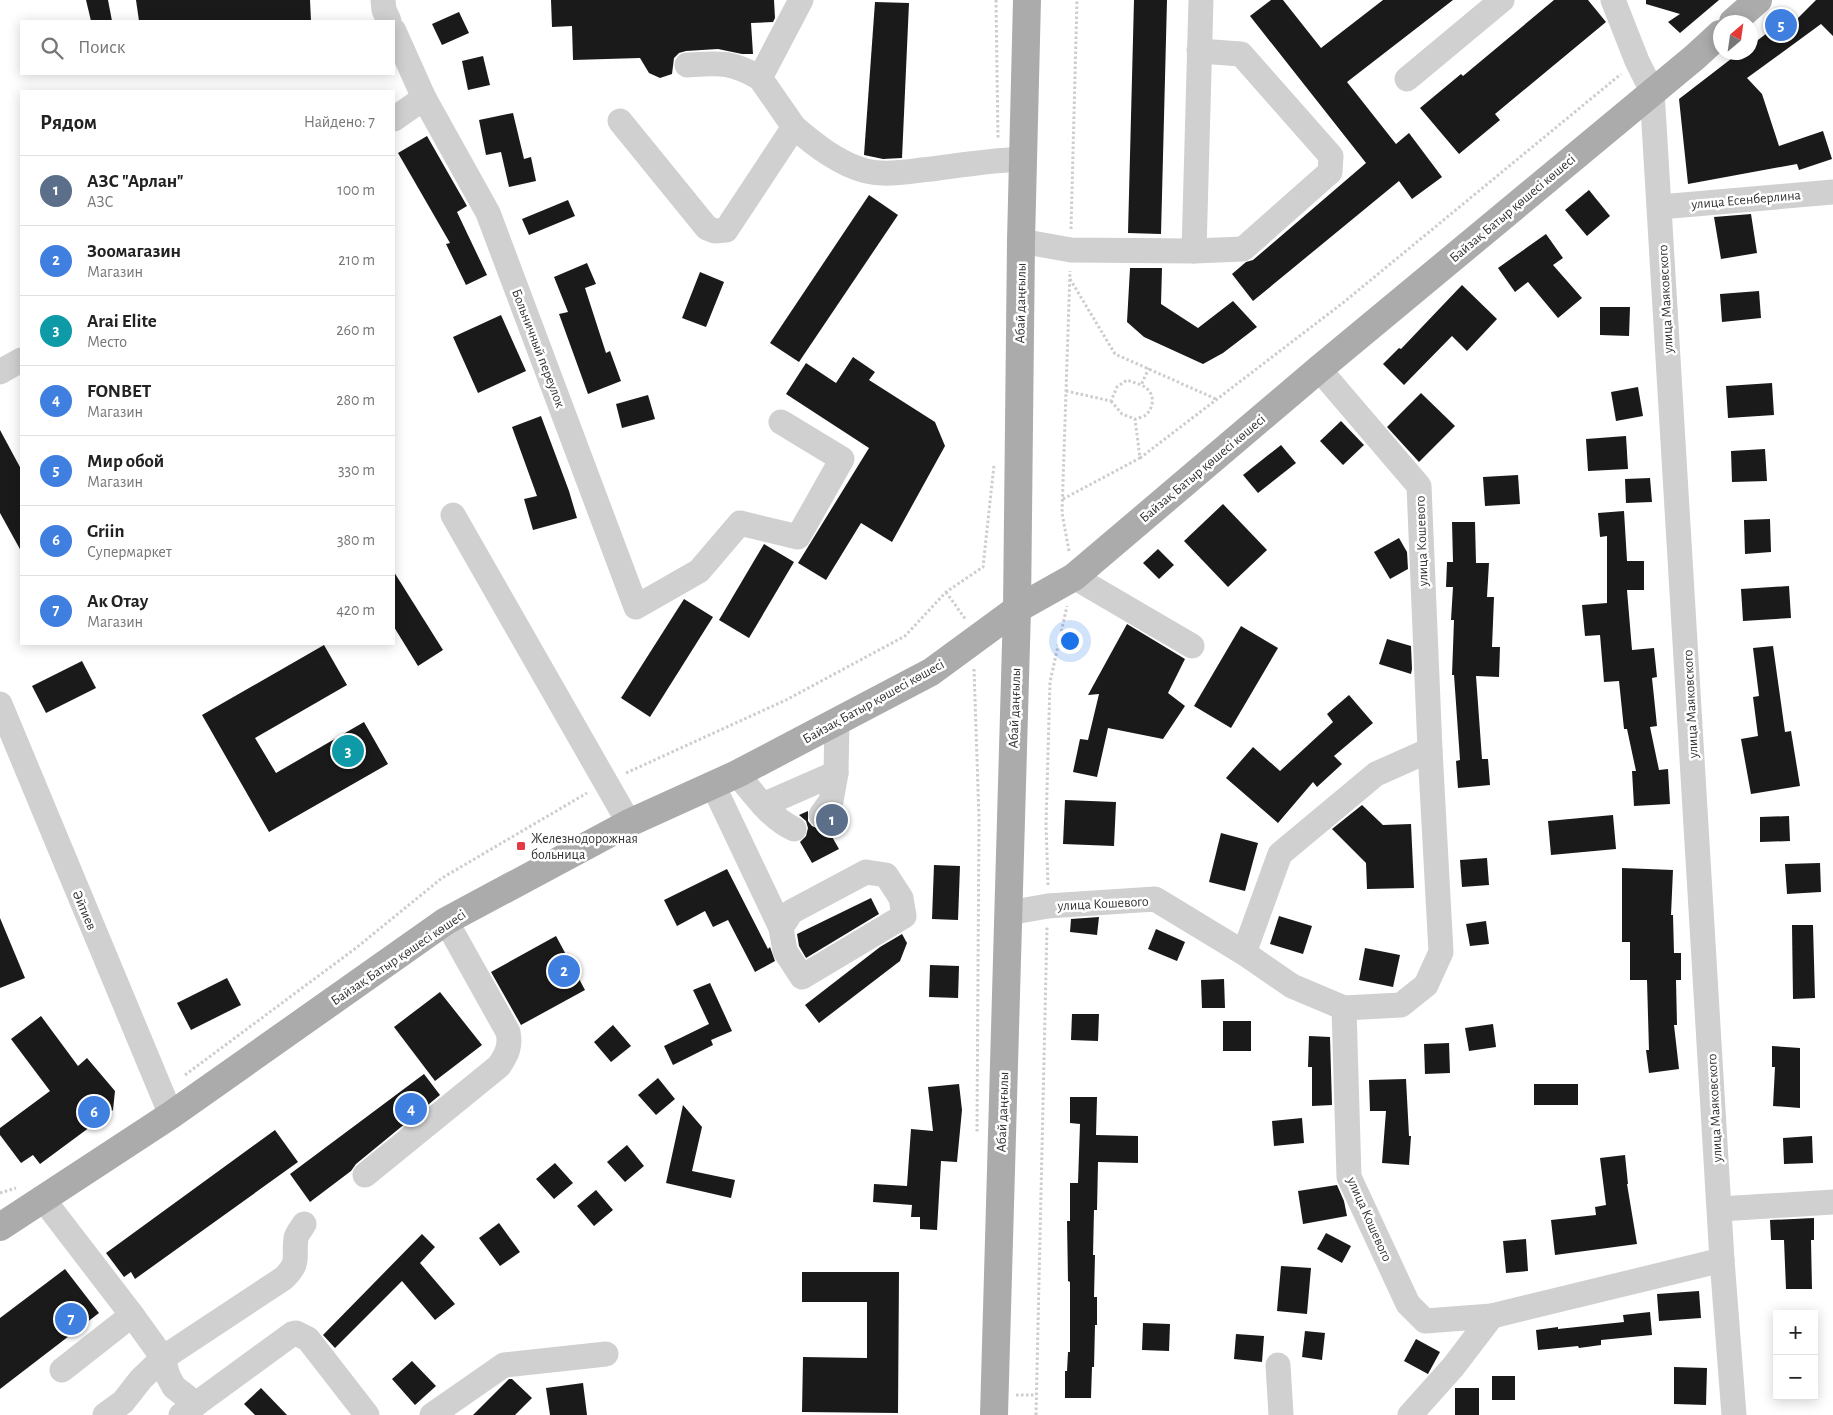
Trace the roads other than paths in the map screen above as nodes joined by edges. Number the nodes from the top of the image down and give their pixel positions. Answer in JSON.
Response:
{"nodes":[{"id":1,"x":383,"y":0,"type":"edge"},
{"id":2,"x":800,"y":0,"type":"edge"},
{"id":3,"x":1026,"y":0,"type":"edge"},
{"id":4,"x":1201,"y":0,"type":"edge"},
{"id":5,"x":1502,"y":0,"type":"edge"},
{"id":6,"x":1613,"y":0,"type":"edge"},
{"id":7,"x":1758,"y":0,"type":"edge"},
{"id":8,"x":1741,"y":15,"type":"edge"},
{"id":9,"x":389,"y":20,"type":"edge"},
{"id":10,"x":395,"y":33,"type":"edge"},
{"id":11,"x":1713,"y":40,"type":"edge"},
{"id":12,"x":1200,"y":51,"type":"junction"},
{"id":13,"x":687,"y":65,"type":"dead end"},
{"id":14,"x":760,"y":78,"type":"junction"},
{"id":15,"x":1407,"y":79,"type":"dead end"},
{"id":16,"x":1652,"y":91,"type":"junction"},
{"id":17,"x":424,"y":98,"type":"junction"},
{"id":18,"x":395,"y":118,"type":"edge"},
{"id":19,"x":620,"y":121,"type":"dead end"},
{"id":20,"x":794,"y":127,"type":"junction"},
{"id":21,"x":1011,"y":160,"type":"junction"},
{"id":22,"x":1833,"y":192,"type":"edge"},
{"id":23,"x":1660,"y":207,"type":"junction"},
{"id":24,"x":1020,"y":241,"type":"junction"},
{"id":25,"x":1194,"y":252,"type":"junction"},
{"id":26,"x":20,"y":361,"type":"edge"},
{"id":27,"x":1319,"y":369,"type":"junction"},
{"id":28,"x":0,"y":372,"type":"edge"},
{"id":29,"x":781,"y":422,"type":"dead end"},
{"id":30,"x":453,"y":515,"type":"dead end"},
{"id":31,"x":1074,"y":577,"type":"junction"},
{"id":32,"x":1016,"y":609,"type":"junction"},
{"id":33,"x":1192,"y":646,"type":"dead end"},
{"id":34,"x":0,"y":704,"type":"edge"},
{"id":35,"x":837,"y":722,"type":"junction"},
{"id":36,"x":1430,"y":750,"type":"junction"},
{"id":37,"x":836,"y":773,"type":"junction"},
{"id":38,"x":737,"y":774,"type":"junction"},
{"id":39,"x":713,"y":786,"type":"junction"},
{"id":40,"x":763,"y":805,"type":"junction"},
{"id":41,"x":820,"y":815,"type":"dead end"},
{"id":42,"x":629,"y":823,"type":"junction"},
{"id":43,"x":794,"y":829,"type":"dead end"},
{"id":44,"x":1008,"y":913,"type":"junction"},
{"id":45,"x":446,"y":921,"type":"junction"},
{"id":46,"x":781,"y":928,"type":"junction"},
{"id":47,"x":1244,"y":953,"type":"junction"},
{"id":48,"x":1344,"y":1008,"type":"junction"},
{"id":49,"x":171,"y":1115,"type":"junction"},
{"id":50,"x":365,"y":1175,"type":"dead end"},
{"id":51,"x":43,"y":1199,"type":"junction"},
{"id":52,"x":1833,"y":1202,"type":"edge"},
{"id":53,"x":1720,"y":1209,"type":"junction"},
{"id":54,"x":304,"y":1224,"type":"dead end"},
{"id":55,"x":0,"y":1227,"type":"edge"},
{"id":56,"x":1722,"y":1260,"type":"junction"},
{"id":57,"x":132,"y":1314,"type":"junction"},
{"id":58,"x":1492,"y":1316,"type":"junction"},
{"id":59,"x":606,"y":1354,"type":"dead end"},
{"id":60,"x":163,"y":1358,"type":"junction"},
{"id":61,"x":1278,"y":1365,"type":"dead end"},
{"id":62,"x":62,"y":1370,"type":"dead end"},
{"id":63,"x":188,"y":1410,"type":"edge"},
{"id":64,"x":105,"y":1415,"type":"edge"},
{"id":65,"x":367,"y":1415,"type":"edge"},
{"id":66,"x":432,"y":1415,"type":"edge"},
{"id":67,"x":994,"y":1415,"type":"edge"},
{"id":68,"x":1281,"y":1415,"type":"edge"},
{"id":69,"x":1410,"y":1415,"type":"edge"},
{"id":70,"x":1734,"y":1415,"type":"edge"}],
"edges":[{"from":1,"to":9,"type":"street"},
{"from":2,"to":14,"type":"street"},
{"from":3,"to":21,"type":"main road","name":"Абай даңғылы"},
{"from":4,"to":12,"type":"street"},
{"from":5,"to":15,"type":"street"},
{"from":6,"to":16,"type":"street","name":"улица Маяковского"},
{"from":7,"to":8,"type":"main road"},
{"from":10,"to":17,"type":"street","name":"Больничный переулок"},
{"from":11,"to":16,"type":"main road","name":"Байзақ Батыр қөшесі көшесі"},
{"from":12,"to":25,"type":"street"},
{"from":12,"to":25,"type":"street"},
{"from":13,"to":14,"type":"street"},
{"from":14,"to":20,"type":"street"},
{"from":16,"to":23,"type":"street","name":"улица Маяковского"},
{"from":16,"to":27,"type":"main road","name":"Байзақ Батыр қөшесі көшесі"},
{"from":17,"to":18,"type":"street"},
{"from":17,"to":29,"type":"street","name":"Больничный переулок"},
{"from":19,"to":20,"type":"street"},
{"from":20,"to":21,"type":"street"},
{"from":21,"to":24,"type":"main road","name":"Абай даңғылы"},
{"from":22,"to":23,"type":"street","name":"улица Есенберлина"},
{"from":23,"to":53,"type":"street","name":"улица Маяковского"},
{"from":24,"to":25,"type":"street"},
{"from":24,"to":32,"type":"main road","name":"Абай даңғылы"},
{"from":26,"to":28,"type":"street"},
{"from":27,"to":31,"type":"main road","name":"Байзақ Батыр қөшесі көшесі"},
{"from":27,"to":36,"type":"street","name":"улица Кошевого"},
{"from":30,"to":42,"type":"street"},
{"from":31,"to":32,"type":"main road","name":"Байзақ Батыр қөшесі көшесі"},
{"from":31,"to":33,"type":"street"},
{"from":32,"to":35,"type":"main road","name":"Байзақ Батыр қөшесі көшесі"},
{"from":32,"to":44,"type":"main road","name":"Абай даңғылы"},
{"from":34,"to":49,"type":"street","name":"Әйтиев"},
{"from":35,"to":37,"type":"street"},
{"from":35,"to":38,"type":"main road","name":"Байзақ Батыр қөшесі көшесі"},
{"from":36,"to":47,"type":"street"},
{"from":36,"to":48,"type":"street","name":"улица Кошевого"},
{"from":37,"to":40,"type":"street"},
{"from":37,"to":41,"type":"street"},
{"from":38,"to":39,"type":"main road","name":"Байзақ Батыр қөшесі көшесі"},
{"from":38,"to":40,"type":"street"},
{"from":39,"to":42,"type":"main road","name":"Байзақ Батыр қөшесі көшесі"},
{"from":39,"to":46,"type":"street"},
{"from":40,"to":43,"type":"street"},
{"from":42,"to":45,"type":"main road","name":"Байзақ Батыр қөшесі көшесі"},
{"from":44,"to":47,"type":"street","name":"улица Кошевого"},
{"from":44,"to":67,"type":"main road","name":"Абай даңғылы"},
{"from":45,"to":49,"type":"main road","name":"Байзақ Батыр қөшесі көшесі"},
{"from":45,"to":50,"type":"street"},
{"from":46,"to":46,"type":"street"},
{"from":47,"to":48,"type":"street","name":"улица Кошевого"},
{"from":48,"to":58,"type":"street","name":"улица Кошевого"},
{"from":49,"to":51,"type":"main road","name":"Байзақ Батыр қөшесі көшесі"},
{"from":51,"to":55,"type":"main road","name":"Байзақ Батыр қөшесі көшесі"},
{"from":51,"to":57,"type":"street"},
{"from":52,"to":53,"type":"street"},
{"from":53,"to":56,"type":"street","name":"улица Маяковского"},
{"from":54,"to":60,"type":"street"},
{"from":56,"to":58,"type":"street","name":"улица Кошевого"},
{"from":56,"to":70,"type":"street","name":"улица Маяковского"},
{"from":57,"to":60,"type":"street"},
{"from":57,"to":62,"type":"street"},
{"from":58,"to":69,"type":"street"},
{"from":59,"to":66,"type":"street"},
{"from":60,"to":63,"type":"street"},
{"from":60,"to":64,"type":"street"},
{"from":61,"to":68,"type":"street"},
{"from":63,"to":65,"type":"street"}]}
